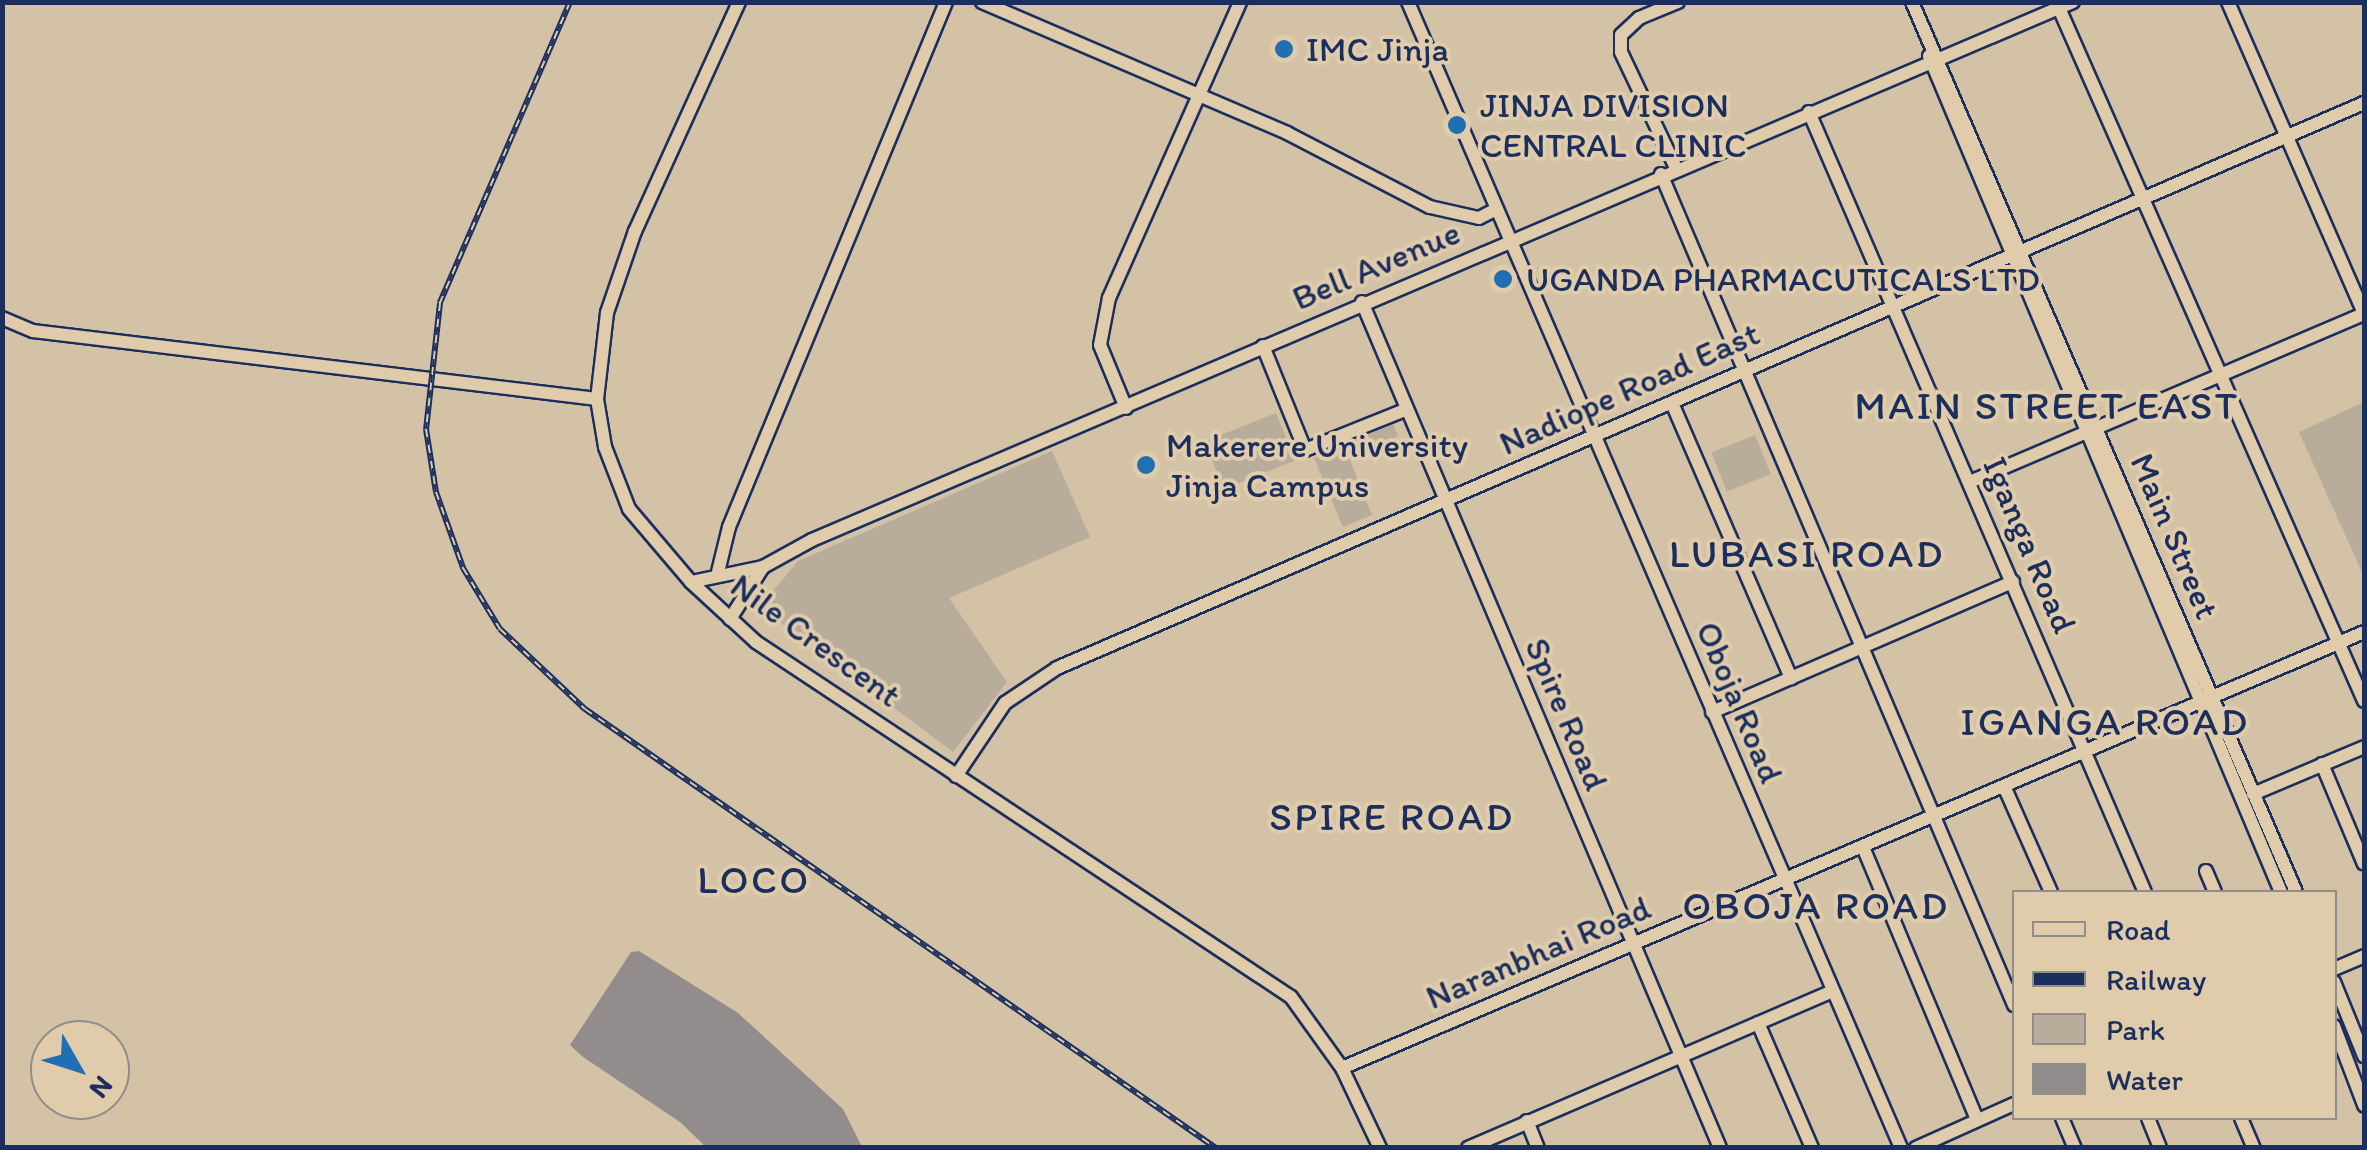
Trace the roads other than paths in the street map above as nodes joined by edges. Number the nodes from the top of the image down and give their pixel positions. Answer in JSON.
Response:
{"nodes":[{"id":1,"x":738,"y":2,"type":"edge"},
{"id":2,"x":946,"y":2,"type":"edge"},
{"id":3,"x":982,"y":2,"type":"edge"},
{"id":4,"x":1240,"y":2,"type":"edge"},
{"id":5,"x":1408,"y":2,"type":"edge"},
{"id":6,"x":1678,"y":2,"type":"edge"},
{"id":7,"x":1912,"y":2,"type":"edge"},
{"id":8,"x":2073,"y":2,"type":"edge"},
{"id":9,"x":2228,"y":2,"type":"edge"},
{"id":10,"x":2059,"y":8,"type":"junction"},
{"id":11,"x":1934,"y":59,"type":"junction"},
{"id":12,"x":1197,"y":94,"type":"junction"},
{"id":13,"x":2364,"y":103,"type":"edge"},
{"id":14,"x":1808,"y":112,"type":"junction"},
{"id":15,"x":2287,"y":135,"type":"junction"},
{"id":16,"x":1676,"y":168,"type":"junction"},
{"id":17,"x":1661,"y":174,"type":"junction"},
{"id":18,"x":2140,"y":196,"type":"junction"},
{"id":19,"x":1498,"y":210,"type":"junction"},
{"id":20,"x":1510,"y":240,"type":"junction"},
{"id":21,"x":2015,"y":253,"type":"junction"},
{"id":22,"x":1362,"y":302,"type":"junction"},
{"id":23,"x":1894,"y":308,"type":"junction"},
{"id":24,"x":2364,"y":314,"type":"edge"},
{"id":25,"x":2,"y":318,"type":"edge"},
{"id":26,"x":1263,"y":346,"type":"junction"},
{"id":27,"x":1746,"y":369,"type":"junction"},
{"id":28,"x":2219,"y":376,"type":"junction"},
{"id":29,"x":598,"y":399,"type":"junction"},
{"id":30,"x":1672,"y":403,"type":"junction"},
{"id":31,"x":1126,"y":408,"type":"junction"},
{"id":32,"x":1405,"y":410,"type":"junction"},
{"id":33,"x":2091,"y":430,"type":"junction"},
{"id":34,"x":1596,"y":436,"type":"junction"},
{"id":35,"x":1972,"y":482,"type":"junction"},
{"id":36,"x":1443,"y":501,"type":"junction"},
{"id":37,"x":763,"y":567,"type":"junction"},
{"id":38,"x":718,"y":572,"type":"junction"},
{"id":39,"x":691,"y":582,"type":"junction"},
{"id":40,"x":2013,"y":582,"type":"junction"},
{"id":41,"x":730,"y":620,"type":"junction"},
{"id":42,"x":2364,"y":632,"type":"edge"},
{"id":43,"x":2340,"y":642,"type":"junction"},
{"id":44,"x":1864,"y":646,"type":"junction"},
{"id":45,"x":1792,"y":678,"type":"junction"},
{"id":46,"x":2206,"y":697,"type":"junction"},
{"id":47,"x":2364,"y":701,"type":"edge"},
{"id":48,"x":1712,"y":712,"type":"junction"},
{"id":49,"x":2364,"y":747,"type":"edge"},
{"id":50,"x":2086,"y":751,"type":"junction"},
{"id":51,"x":2322,"y":764,"type":"junction"},
{"id":52,"x":956,"y":776,"type":"junction"},
{"id":53,"x":2004,"y":786,"type":"junction"},
{"id":54,"x":2252,"y":794,"type":"junction"},
{"id":55,"x":1935,"y":816,"type":"junction"},
{"id":56,"x":1863,"y":847,"type":"junction"},
{"id":57,"x":2364,"y":864,"type":"edge"},
{"id":58,"x":2206,"y":871,"type":"dead end"},
{"id":59,"x":1782,"y":881,"type":"junction"},
{"id":60,"x":2050,"y":890,"type":"edge"},
{"id":61,"x":2144,"y":890,"type":"edge"},
{"id":62,"x":2214,"y":890,"type":"edge"},
{"id":63,"x":2280,"y":890,"type":"edge"},
{"id":64,"x":2295,"y":890,"type":"edge"},
{"id":65,"x":1633,"y":944,"type":"junction"},
{"id":66,"x":2364,"y":956,"type":"edge"},
{"id":67,"x":2337,"y":968,"type":"edge"},
{"id":68,"x":2337,"y":989,"type":"edge"},
{"id":69,"x":1831,"y":992,"type":"junction"},
{"id":70,"x":2012,"y":1000,"type":"edge"},
{"id":71,"x":1758,"y":1023,"type":"junction"},
{"id":72,"x":2337,"y":1034,"type":"edge"},
{"id":73,"x":1682,"y":1055,"type":"junction"},
{"id":74,"x":2364,"y":1056,"type":"edge"},
{"id":75,"x":1342,"y":1068,"type":"junction"},
{"id":76,"x":2012,"y":1105,"type":"edge"},
{"id":77,"x":2364,"y":1105,"type":"edge"},
{"id":78,"x":1977,"y":1119,"type":"junction"},
{"id":79,"x":2063,"y":1120,"type":"edge"},
{"id":80,"x":2149,"y":1120,"type":"edge"},
{"id":81,"x":2242,"y":1120,"type":"edge"},
{"id":82,"x":1527,"y":1121,"type":"junction"},
{"id":83,"x":1380,"y":1148,"type":"edge"},
{"id":84,"x":1468,"y":1148,"type":"edge"},
{"id":85,"x":1538,"y":1148,"type":"edge"},
{"id":86,"x":1720,"y":1148,"type":"edge"},
{"id":87,"x":1812,"y":1148,"type":"edge"},
{"id":88,"x":1901,"y":1148,"type":"edge"},
{"id":89,"x":1916,"y":1148,"type":"edge"},
{"id":90,"x":2076,"y":1148,"type":"edge"},
{"id":91,"x":2160,"y":1148,"type":"edge"},
{"id":92,"x":2254,"y":1148,"type":"edge"}],
"edges":[{"from":1,"to":29,"type":"street","name":"Nile Crescent"},
{"from":2,"to":38,"type":"street"},
{"from":3,"to":12,"type":"street"},
{"from":4,"to":12,"type":"street"},
{"from":5,"to":19,"type":"street","name":"Oboja Road"},
{"from":6,"to":16,"type":"street"},
{"from":7,"to":11,"type":"street","name":"Main Street"},
{"from":8,"to":10,"type":"street","name":"Bell Avenue"},
{"from":9,"to":15,"type":"street"},
{"from":10,"to":11,"type":"street","name":"Bell Avenue"},
{"from":10,"to":18,"type":"street"},
{"from":11,"to":14,"type":"street","name":"Bell Avenue"},
{"from":11,"to":21,"type":"street","name":"Main Street"},
{"from":12,"to":19,"type":"street"},
{"from":12,"to":31,"type":"street"},
{"from":13,"to":15,"type":"street","name":"Nadiope Road East"},
{"from":14,"to":16,"type":"street","name":"Bell Avenue"},
{"from":14,"to":23,"type":"street","name":"Iganga Road"},
{"from":15,"to":18,"type":"street","name":"Nadiope Road East"},
{"from":15,"to":24,"type":"street"},
{"from":16,"to":17,"type":"street","name":"Bell Avenue"},
{"from":17,"to":20,"type":"street","name":"Bell Avenue"},
{"from":17,"to":27,"type":"street"},
{"from":18,"to":21,"type":"street","name":"Nadiope Road East"},
{"from":18,"to":28,"type":"street"},
{"from":19,"to":20,"type":"street","name":"Oboja Road"},
{"from":20,"to":22,"type":"street","name":"Bell Avenue"},
{"from":20,"to":34,"type":"street","name":"Oboja Road"},
{"from":21,"to":23,"type":"street","name":"Nadiope Road East"},
{"from":21,"to":33,"type":"street","name":"Main Street"},
{"from":22,"to":26,"type":"street","name":"Bell Avenue"},
{"from":22,"to":32,"type":"street","name":"Spire Road"},
{"from":23,"to":27,"type":"street","name":"Nadiope Road East"},
{"from":23,"to":35,"type":"street","name":"Iganga Road"},
{"from":24,"to":28,"type":"street"},
{"from":25,"to":29,"type":"street"},
{"from":26,"to":31,"type":"street","name":"Bell Avenue"},
{"from":26,"to":32,"type":"street"},
{"from":27,"to":30,"type":"street","name":"Nadiope Road East"},
{"from":27,"to":44,"type":"street"},
{"from":28,"to":33,"type":"street"},
{"from":28,"to":43,"type":"street"},
{"from":29,"to":39,"type":"street","name":"Nile Crescent"},
{"from":30,"to":34,"type":"street","name":"Nadiope Road East"},
{"from":30,"to":45,"type":"street"},
{"from":31,"to":37,"type":"street","name":"Bell Avenue"},
{"from":32,"to":36,"type":"street","name":"Spire Road"},
{"from":33,"to":35,"type":"street"},
{"from":33,"to":46,"type":"street","name":"Main Street"},
{"from":34,"to":36,"type":"street","name":"Nadiope Road East"},
{"from":34,"to":48,"type":"street","name":"Oboja Road"},
{"from":35,"to":40,"type":"street","name":"Iganga Road"},
{"from":36,"to":52,"type":"street","name":"Nadiope Road East"},
{"from":36,"to":65,"type":"street","name":"Spire Road"},
{"from":37,"to":38,"type":"street"},
{"from":37,"to":41,"type":"street","name":"Bell Avenue"},
{"from":38,"to":39,"type":"street"},
{"from":39,"to":41,"type":"street","name":"Nile Crescent"},
{"from":40,"to":44,"type":"street"},
{"from":40,"to":50,"type":"street","name":"Iganga Road"},
{"from":41,"to":52,"type":"street","name":"Nile Crescent"},
{"from":42,"to":43,"type":"street","name":"Naranbhai Road"},
{"from":43,"to":46,"type":"street","name":"Naranbhai Road"},
{"from":43,"to":47,"type":"street"},
{"from":44,"to":45,"type":"street"},
{"from":44,"to":55,"type":"street"},
{"from":45,"to":48,"type":"street"},
{"from":46,"to":50,"type":"street","name":"Naranbhai Road"},
{"from":46,"to":54,"type":"street","name":"Main Street"},
{"from":46,"to":63,"type":"street","name":"Main Street"},
{"from":48,"to":59,"type":"street","name":"Oboja Road"},
{"from":49,"to":51,"type":"street"},
{"from":50,"to":53,"type":"street","name":"Naranbhai Road"},
{"from":50,"to":61,"type":"street","name":"Iganga Road"},
{"from":51,"to":54,"type":"street"},
{"from":51,"to":57,"type":"street"},
{"from":52,"to":75,"type":"street","name":"Nile Crescent"},
{"from":53,"to":55,"type":"street","name":"Naranbhai Road"},
{"from":53,"to":60,"type":"street"},
{"from":54,"to":64,"type":"street","name":"Main Street"},
{"from":55,"to":56,"type":"street","name":"Naranbhai Road"},
{"from":55,"to":70,"type":"street"},
{"from":56,"to":59,"type":"street","name":"Naranbhai Road"},
{"from":56,"to":78,"type":"street"},
{"from":58,"to":62,"type":"street"},
{"from":59,"to":65,"type":"street","name":"Naranbhai Road"},
{"from":59,"to":69,"type":"street","name":"Oboja Road"},
{"from":65,"to":73,"type":"street","name":"Spire Road"},
{"from":65,"to":75,"type":"street","name":"Naranbhai Road"},
{"from":66,"to":67,"type":"street"},
{"from":68,"to":74,"type":"street"},
{"from":69,"to":71,"type":"street"},
{"from":69,"to":88,"type":"street","name":"Oboja Road"},
{"from":71,"to":73,"type":"street"},
{"from":71,"to":87,"type":"street"},
{"from":72,"to":77,"type":"street"},
{"from":73,"to":82,"type":"street"},
{"from":73,"to":86,"type":"street","name":"Spire Road"},
{"from":75,"to":83,"type":"street","name":"Nile Crescent"},
{"from":76,"to":78,"type":"street"},
{"from":78,"to":89,"type":"street"},
{"from":79,"to":90,"type":"street"},
{"from":80,"to":91,"type":"street"},
{"from":81,"to":92,"type":"street"},
{"from":82,"to":84,"type":"street"},
{"from":82,"to":85,"type":"street"}]}
